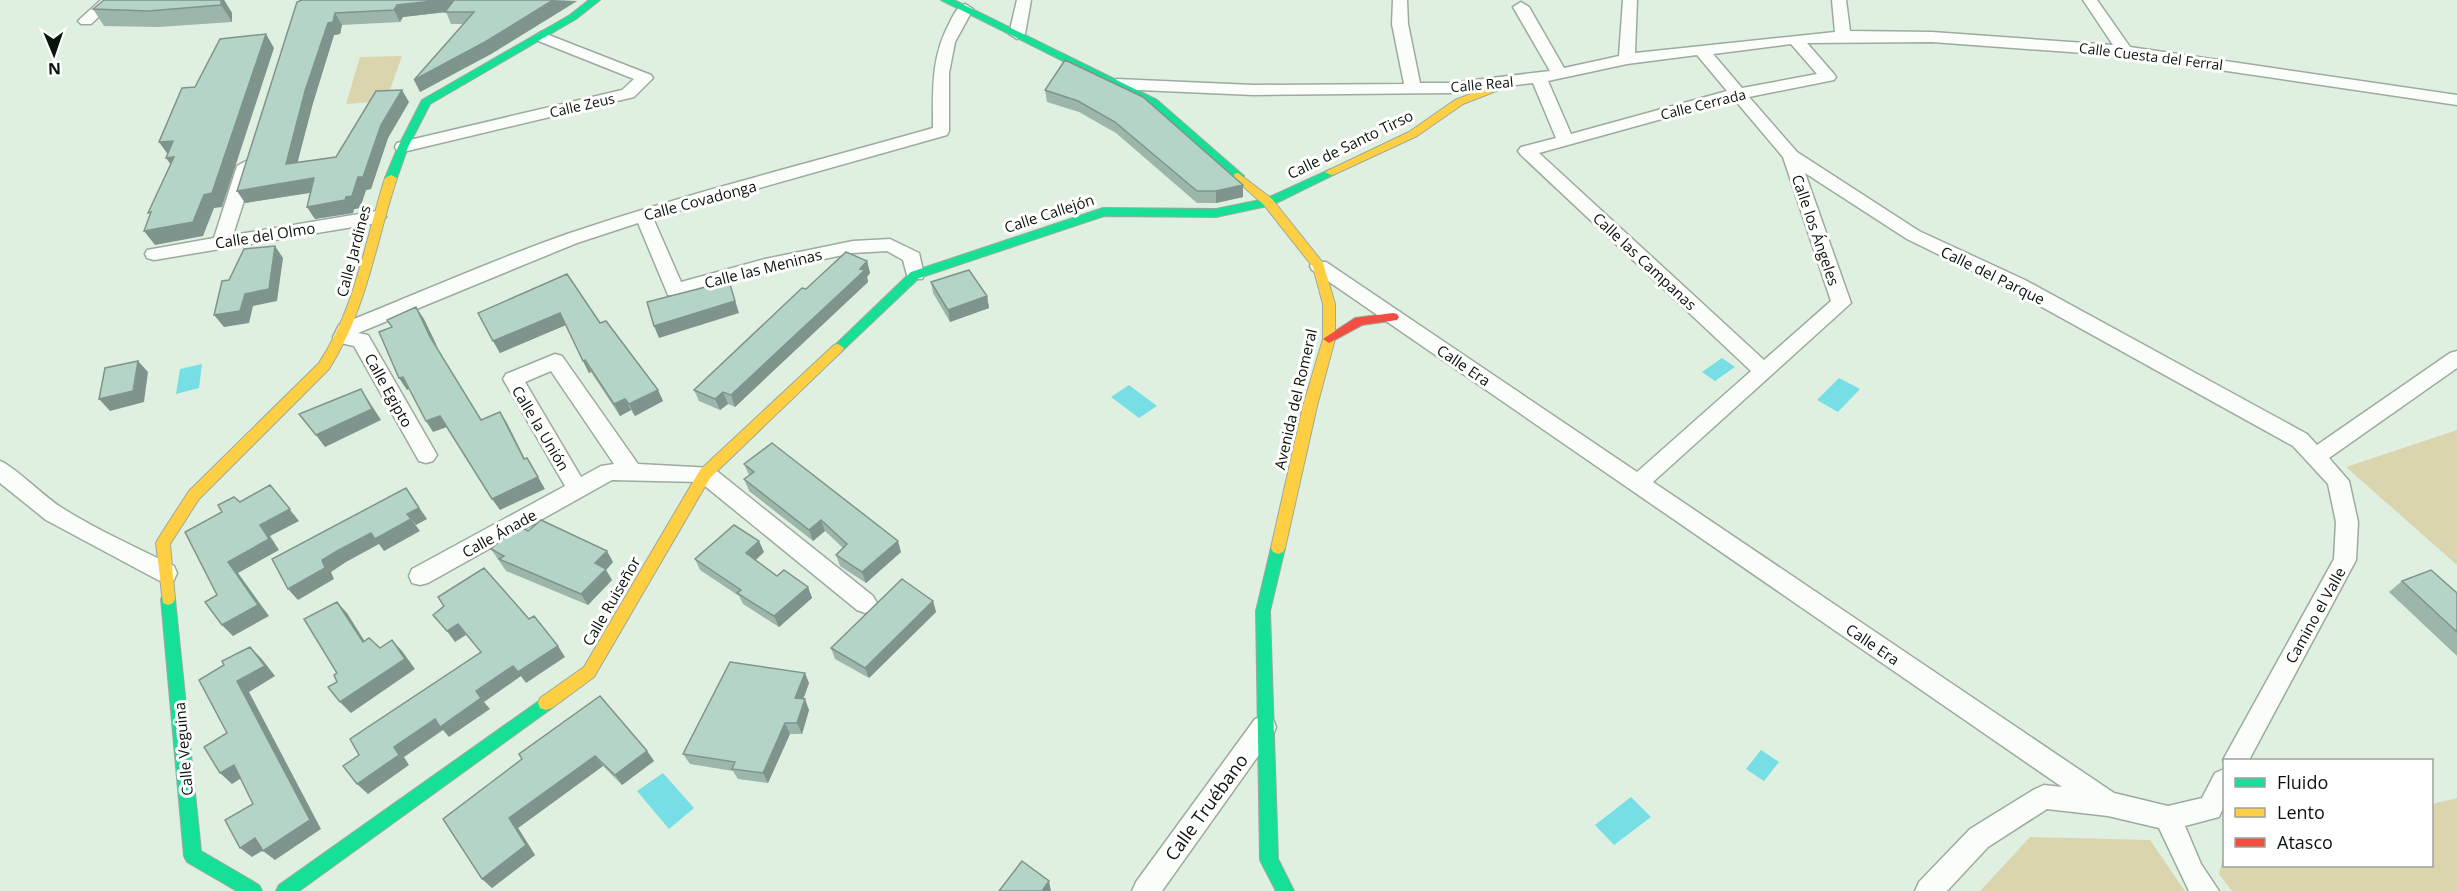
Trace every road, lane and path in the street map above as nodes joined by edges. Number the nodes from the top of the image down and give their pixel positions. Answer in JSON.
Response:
{"nodes":[{"id":1,"x":110,"y":0,"type":"edge"},
{"id":2,"x":595,"y":0,"type":"edge"},
{"id":3,"x":946,"y":0,"type":"edge"},
{"id":4,"x":1024,"y":0,"type":"edge"},
{"id":5,"x":1400,"y":0,"type":"edge"},
{"id":6,"x":1630,"y":0,"type":"edge"},
{"id":7,"x":1839,"y":0,"type":"edge"},
{"id":8,"x":2090,"y":0,"type":"edge"},
{"id":9,"x":1521,"y":7,"type":"dead end"},
{"id":10,"x":965,"y":9,"type":"junction"},
{"id":11,"x":86,"y":21,"type":"dead end"},
{"id":12,"x":1017,"y":34,"type":"junction"},
{"id":13,"x":541,"y":36,"type":"junction"},
{"id":14,"x":1844,"y":36,"type":"junction"},
{"id":15,"x":1795,"y":39,"type":"junction"},
{"id":16,"x":1702,"y":51,"type":"junction"},
{"id":17,"x":2125,"y":51,"type":"junction"},
{"id":18,"x":1627,"y":59,"type":"junction"},
{"id":19,"x":1559,"y":73,"type":"junction"},
{"id":20,"x":1539,"y":78,"type":"junction"},
{"id":21,"x":1510,"y":82,"type":"junction"},
{"id":22,"x":1117,"y":84,"type":"junction"},
{"id":23,"x":1413,"y":87,"type":"junction"},
{"id":24,"x":1737,"y":93,"type":"junction"},
{"id":25,"x":2457,"y":100,"type":"edge"},
{"id":26,"x":1565,"y":140,"type":"junction"},
{"id":27,"x":404,"y":147,"type":"junction"},
{"id":28,"x":1527,"y":151,"type":"joint"},
{"id":29,"x":250,"y":153,"type":"edge"},
{"id":30,"x":1791,"y":156,"type":"junction"},
{"id":31,"x":1268,"y":202,"type":"junction"},
{"id":32,"x":643,"y":215,"type":"junction"},
{"id":33,"x":377,"y":217,"type":"junction"},
{"id":34,"x":222,"y":242,"type":"junction"},
{"id":35,"x":154,"y":254,"type":"dead end"},
{"id":36,"x":1319,"y":266,"type":"junction"},
{"id":37,"x":915,"y":275,"type":"junction"},
{"id":38,"x":1393,"y":317,"type":"junction"},
{"id":39,"x":345,"y":333,"type":"junction"},
{"id":40,"x":1329,"y":339,"type":"junction"},
{"id":41,"x":2457,"y":358,"type":"edge"},
{"id":42,"x":1764,"y":372,"type":"junction"},
{"id":43,"x":426,"y":455,"type":"dead end"},
{"id":44,"x":2318,"y":457,"type":"junction"},
{"id":45,"x":0,"y":469,"type":"edge"},
{"id":46,"x":632,"y":473,"type":"junction"},
{"id":47,"x":705,"y":474,"type":"junction"},
{"id":48,"x":1638,"y":483,"type":"junction"},
{"id":49,"x":578,"y":490,"type":"junction"},
{"id":50,"x":163,"y":543,"type":"joint"},
{"id":51,"x":166,"y":573,"type":"junction"},
{"id":52,"x":420,"y":576,"type":"dead end"},
{"id":53,"x":865,"y":603,"type":"dead end"},
{"id":54,"x":1266,"y":724,"type":"junction"},
{"id":55,"x":2237,"y":759,"type":"edge"},
{"id":56,"x":2223,"y":783,"type":"edge"},
{"id":57,"x":2108,"y":804,"type":"junction"},
{"id":58,"x":2168,"y":818,"type":"junction"},
{"id":59,"x":253,"y":891,"type":"edge"},
{"id":60,"x":285,"y":891,"type":"edge"},
{"id":61,"x":1146,"y":891,"type":"edge"},
{"id":62,"x":1285,"y":891,"type":"edge"},
{"id":63,"x":1929,"y":891,"type":"edge"},
{"id":64,"x":2205,"y":891,"type":"edge"}],
"edges":[{"from":1,"to":11,"type":"street"},
{"from":2,"to":13,"type":"street","name":"Calle Jardines"},
{"from":3,"to":10,"type":"street","name":"Avenida del Romeral"},
{"from":4,"to":12,"type":"street"},
{"from":5,"to":23,"type":"street"},
{"from":6,"to":18,"type":"street"},
{"from":7,"to":14,"type":"street"},
{"from":8,"to":17,"type":"street"},
{"from":9,"to":19,"type":"street"},
{"from":10,"to":12,"type":"street","name":"Avenida del Romeral"},
{"from":10,"to":32,"type":"street","name":"Calle Covadonga"},
{"from":12,"to":22,"type":"street","name":"Avenida del Romeral"},
{"from":13,"to":27,"type":"street","name":"Calle Jardines"},
{"from":13,"to":27,"type":"street","name":"Calle Zeus"},
{"from":14,"to":15,"type":"street","name":"Calle Real"},
{"from":14,"to":17,"type":"street","name":"Calle Cuesta del Ferral"},
{"from":15,"to":16,"type":"street","name":"Calle Real"},
{"from":15,"to":24,"type":"street","name":"Calle Cerrada"},
{"from":16,"to":18,"type":"street","name":"Calle Real"},
{"from":16,"to":24,"type":"street","name":"Calle del Parque"},
{"from":17,"to":25,"type":"street","name":"Calle Cuesta del Ferral"},
{"from":18,"to":19,"type":"street","name":"Calle Real"},
{"from":19,"to":20,"type":"street","name":"Calle Real"},
{"from":20,"to":21,"type":"street","name":"Calle Real"},
{"from":20,"to":26,"type":"street"},
{"from":21,"to":23,"type":"street","name":"Calle Real"},
{"from":21,"to":31,"type":"street","name":"Calle de Santo Tirso"},
{"from":22,"to":23,"type":"street","name":"Calle Real"},
{"from":22,"to":31,"type":"street","name":"Avenida del Romeral"},
{"from":24,"to":26,"type":"street","name":"Calle Cerrada"},
{"from":24,"to":30,"type":"street","name":"Calle del Parque"},
{"from":26,"to":28,"type":"street","name":"Calle Cerrada"},
{"from":27,"to":33,"type":"street","name":"Calle Jardines"},
{"from":28,"to":42,"type":"street","name":"Calle las Campanas"},
{"from":29,"to":34,"type":"street"},
{"from":30,"to":42,"type":"street","name":"Calle los Ángeles"},
{"from":30,"to":44,"type":"street","name":"Calle del Parque"},
{"from":31,"to":36,"type":"street","name":"Avenida del Romeral"},
{"from":31,"to":37,"type":"street","name":"Calle Callejón"},
{"from":32,"to":37,"type":"street","name":"Calle las Meninas"},
{"from":32,"to":39,"type":"street","name":"Calle Covadonga"},
{"from":33,"to":34,"type":"street","name":"Calle del Olmo"},
{"from":33,"to":39,"type":"street","name":"Calle Jardines"},
{"from":34,"to":35,"type":"street","name":"Calle del Olmo"},
{"from":36,"to":38,"type":"street","name":"Calle Era"},
{"from":36,"to":40,"type":"street","name":"Avenida del Romeral"},
{"from":37,"to":47,"type":"street","name":"Calle Ruiseñor"},
{"from":38,"to":40,"type":"street"},
{"from":38,"to":48,"type":"street","name":"Calle Era"},
{"from":39,"to":43,"type":"street","name":"Calle Egipto"},
{"from":39,"to":50,"type":"street","name":"Calle Jardines"},
{"from":40,"to":54,"type":"street","name":"Avenida del Romeral"},
{"from":41,"to":44,"type":"street"},
{"from":42,"to":48,"type":"street"},
{"from":44,"to":55,"type":"street","name":"Camino el Valle"},
{"from":45,"to":51,"type":"street"},
{"from":46,"to":47,"type":"street"},
{"from":46,"to":49,"type":"street"},
{"from":46,"to":49,"type":"street","name":"Calle la Unión"},
{"from":47,"to":53,"type":"street"},
{"from":47,"to":60,"type":"street","name":"Calle Ruiseñor"},
{"from":48,"to":57,"type":"street","name":"Calle Era"},
{"from":49,"to":52,"type":"street","name":"Calle Ánade"},
{"from":50,"to":51,"type":"street","name":"Calle Veguina"},
{"from":51,"to":59,"type":"street","name":"Calle Veguina"},
{"from":54,"to":61,"type":"street","name":"Calle Truébano"},
{"from":54,"to":62,"type":"street","name":"Avenida del Romeral"},
{"from":56,"to":58,"type":"street"},
{"from":57,"to":58,"type":"street"},
{"from":57,"to":63,"type":"street"},
{"from":58,"to":64,"type":"street"}]}
